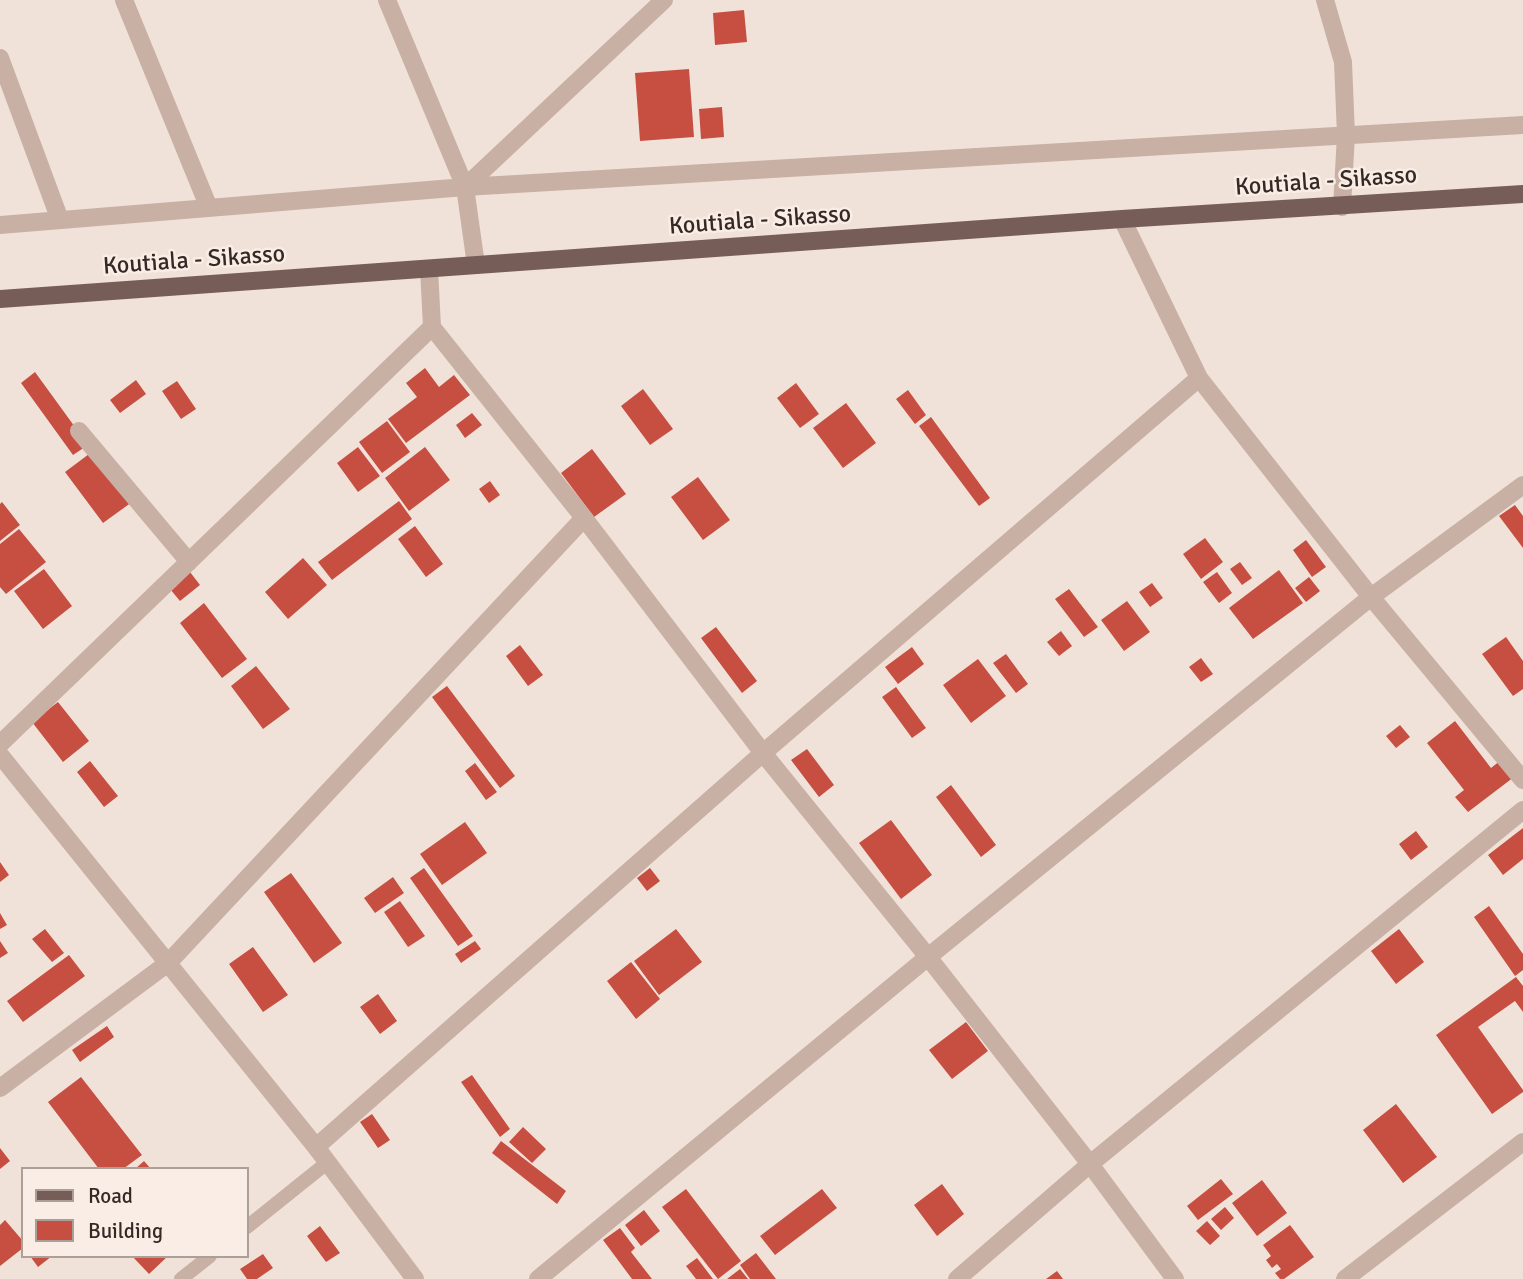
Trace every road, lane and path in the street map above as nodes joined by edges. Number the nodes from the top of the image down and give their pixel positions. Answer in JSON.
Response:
{"nodes":[{"id":1,"x":124,"y":0,"type":"edge"},
{"id":2,"x":387,"y":0,"type":"edge"},
{"id":3,"x":664,"y":0,"type":"edge"},
{"id":4,"x":1325,"y":0,"type":"edge"},
{"id":5,"x":644,"y":8,"type":"edge"},
{"id":6,"x":0,"y":58,"type":"edge"},
{"id":7,"x":1523,"y":125,"type":"edge"},
{"id":8,"x":1346,"y":135,"type":"junction"},
{"id":9,"x":465,"y":187,"type":"junction"},
{"id":10,"x":1523,"y":194,"type":"edge"},
{"id":11,"x":1342,"y":207,"type":"junction"},
{"id":12,"x":209,"y":208,"type":"junction"},
{"id":13,"x":1122,"y":219,"type":"junction"},
{"id":14,"x":60,"y":220,"type":"junction"},
{"id":15,"x":0,"y":225,"type":"edge"},
{"id":16,"x":476,"y":265,"type":"junction"},
{"id":17,"x":429,"y":269,"type":"junction"},
{"id":18,"x":0,"y":299,"type":"edge"},
{"id":19,"x":432,"y":327,"type":"junction"},
{"id":20,"x":1199,"y":378,"type":"junction"},
{"id":21,"x":79,"y":430,"type":"dead end"},
{"id":22,"x":1523,"y":485,"type":"edge"},
{"id":23,"x":584,"y":518,"type":"junction"},
{"id":24,"x":189,"y":562,"type":"junction"},
{"id":25,"x":1371,"y":597,"type":"junction"},
{"id":26,"x":0,"y":744,"type":"edge"},
{"id":27,"x":763,"y":753,"type":"junction"},
{"id":28,"x":0,"y":755,"type":"edge"},
{"id":29,"x":1523,"y":780,"type":"edge"},
{"id":30,"x":1523,"y":810,"type":"edge"},
{"id":31,"x":928,"y":957,"type":"junction"},
{"id":32,"x":168,"y":963,"type":"junction"},
{"id":33,"x":0,"y":1088,"type":"edge"},
{"id":34,"x":1523,"y":1142,"type":"edge"},
{"id":35,"x":316,"y":1147,"type":"junction"},
{"id":36,"x":328,"y":1162,"type":"junction"},
{"id":37,"x":1090,"y":1164,"type":"junction"},
{"id":38,"x":248,"y":1226,"type":"edge"},
{"id":39,"x":207,"y":1258,"type":"edge"},
{"id":40,"x":181,"y":1279,"type":"edge"},
{"id":41,"x":415,"y":1279,"type":"edge"},
{"id":42,"x":538,"y":1279,"type":"edge"},
{"id":43,"x":957,"y":1279,"type":"edge"},
{"id":44,"x":1175,"y":1279,"type":"edge"},
{"id":45,"x":1345,"y":1279,"type":"edge"}],
"edges":[{"from":1,"to":12,"type":"street"},
{"from":2,"to":9,"type":"street"},
{"from":3,"to":5,"type":"street"},
{"from":4,"to":8,"type":"street"},
{"from":5,"to":9,"type":"street"},
{"from":6,"to":14,"type":"street"},
{"from":7,"to":8,"type":"street"},
{"from":8,"to":9,"type":"street"},
{"from":8,"to":11,"type":"street"},
{"from":9,"to":12,"type":"street"},
{"from":9,"to":16,"type":"street"},
{"from":10,"to":11,"type":"main road","name":"Koutiala - Sikasso"},
{"from":11,"to":13,"type":"main road","name":"Koutiala - Sikasso"},
{"from":12,"to":14,"type":"street"},
{"from":13,"to":16,"type":"main road","name":"Koutiala - Sikasso"},
{"from":13,"to":20,"type":"street"},
{"from":14,"to":15,"type":"street"},
{"from":16,"to":17,"type":"main road","name":"Koutiala - Sikasso"},
{"from":17,"to":18,"type":"main road","name":"Koutiala - Sikasso"},
{"from":17,"to":19,"type":"street"},
{"from":19,"to":23,"type":"street"},
{"from":19,"to":24,"type":"street"},
{"from":20,"to":25,"type":"street"},
{"from":20,"to":27,"type":"street"},
{"from":21,"to":24,"type":"street"},
{"from":22,"to":25,"type":"street"},
{"from":23,"to":27,"type":"street"},
{"from":23,"to":32,"type":"street"},
{"from":24,"to":26,"type":"street"},
{"from":25,"to":29,"type":"street"},
{"from":25,"to":31,"type":"street"},
{"from":27,"to":31,"type":"street"},
{"from":27,"to":35,"type":"street"},
{"from":28,"to":32,"type":"street"},
{"from":30,"to":37,"type":"street"},
{"from":31,"to":37,"type":"street"},
{"from":31,"to":42,"type":"street"},
{"from":32,"to":33,"type":"street"},
{"from":32,"to":35,"type":"street"},
{"from":34,"to":45,"type":"street"},
{"from":35,"to":36,"type":"street"},
{"from":36,"to":38,"type":"lane"},
{"from":36,"to":41,"type":"street"},
{"from":37,"to":43,"type":"street"},
{"from":37,"to":44,"type":"street"},
{"from":39,"to":40,"type":"lane"}]}
